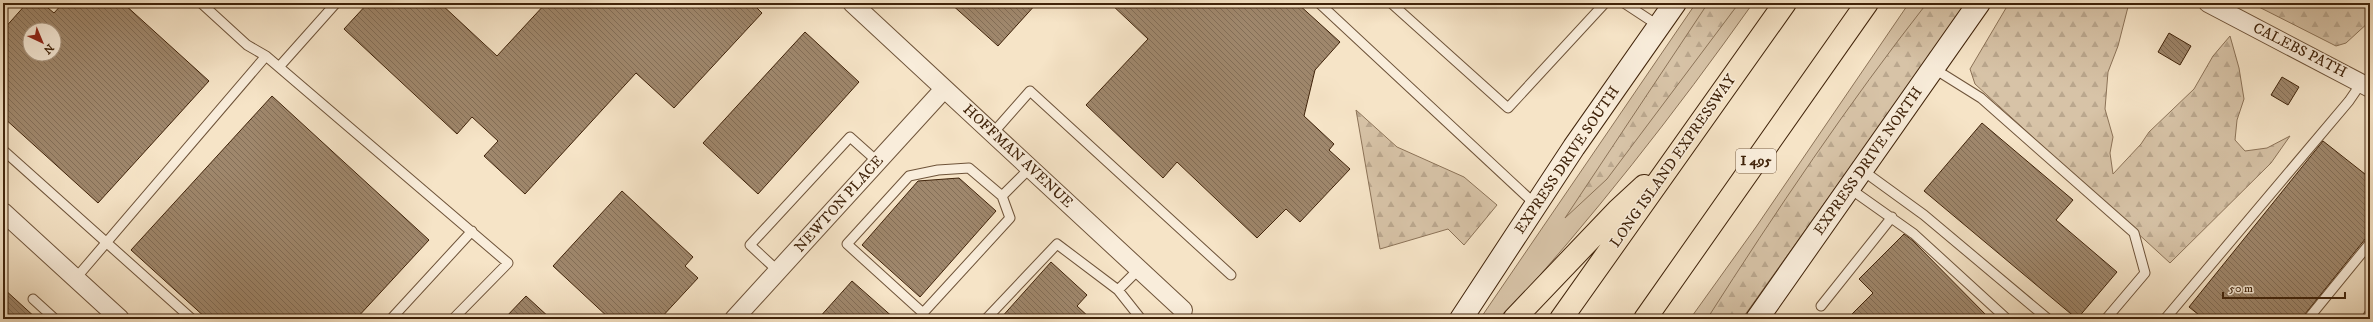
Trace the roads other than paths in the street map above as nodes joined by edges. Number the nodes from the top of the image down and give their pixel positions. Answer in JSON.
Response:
{"nodes":[{"id":1,"x":202,"y":3,"type":"edge"},
{"id":2,"x":336,"y":3,"type":"edge"},
{"id":3,"x":852,"y":3,"type":"edge"},
{"id":4,"x":1319,"y":3,"type":"edge"},
{"id":5,"x":1391,"y":3,"type":"edge"},
{"id":6,"x":1605,"y":3,"type":"edge"},
{"id":7,"x":1624,"y":3,"type":"edge"},
{"id":8,"x":1675,"y":3,"type":"edge"},
{"id":9,"x":1785,"y":3,"type":"edge"},
{"id":10,"x":1867,"y":3,"type":"edge"},
{"id":11,"x":1979,"y":3,"type":"edge"},
{"id":12,"x":2208,"y":3,"type":"edge"},
{"id":13,"x":1659,"y":26,"type":"junction"},
{"id":14,"x":266,"y":56,"type":"junction"},
{"id":15,"x":279,"y":67,"type":"junction"},
{"id":16,"x":1933,"y":68,"type":"junction"},
{"id":17,"x":2367,"y":84,"type":"edge"},
{"id":18,"x":944,"y":89,"type":"junction"},
{"id":19,"x":1787,"y":117,"type":"junction"},
{"id":20,"x":993,"y":134,"type":"junction"},
{"id":21,"x":3,"y":150,"type":"edge"},
{"id":22,"x":1675,"y":158,"type":"junction"},
{"id":23,"x":878,"y":162,"type":"junction"},
{"id":24,"x":1030,"y":168,"type":"junction"},
{"id":25,"x":1862,"y":170,"type":"junction"},
{"id":26,"x":1849,"y":188,"type":"junction"},
{"id":27,"x":1002,"y":196,"type":"junction"},
{"id":28,"x":1536,"y":205,"type":"junction"},
{"id":29,"x":3,"y":212,"type":"edge"},
{"id":30,"x":1892,"y":217,"type":"junction"},
{"id":31,"x":472,"y":231,"type":"junction"},
{"id":32,"x":107,"y":243,"type":"junction"},
{"id":33,"x":2370,"y":243,"type":"edge"},
{"id":34,"x":1139,"y":269,"type":"junction"},
{"id":35,"x":778,"y":271,"type":"junction"},
{"id":36,"x":1231,"y":274,"type":"dead end"},
{"id":37,"x":76,"y":278,"type":"junction"},
{"id":38,"x":1118,"y":290,"type":"junction"},
{"id":39,"x":33,"y":299,"type":"dead end"},
{"id":40,"x":1821,"y":306,"type":"dead end"},
{"id":41,"x":1183,"y":310,"type":"dead end"},
{"id":42,"x":2370,"y":313,"type":"edge"},
{"id":43,"x":55,"y":319,"type":"edge"},
{"id":44,"x":120,"y":319,"type":"edge"},
{"id":45,"x":192,"y":319,"type":"edge"},
{"id":46,"x":391,"y":319,"type":"edge"},
{"id":47,"x":453,"y":319,"type":"edge"},
{"id":48,"x":734,"y":319,"type":"edge"},
{"id":49,"x":986,"y":319,"type":"edge"},
{"id":50,"x":1141,"y":319,"type":"edge"},
{"id":51,"x":1461,"y":319,"type":"edge"},
{"id":52,"x":1514,"y":319,"type":"edge"},
{"id":53,"x":1560,"y":319,"type":"edge"},
{"id":54,"x":1645,"y":319,"type":"edge"},
{"id":55,"x":1660,"y":319,"type":"edge"},
{"id":56,"x":1757,"y":319,"type":"edge"},
{"id":57,"x":2007,"y":319,"type":"edge"},
{"id":58,"x":2048,"y":319,"type":"edge"},
{"id":59,"x":2106,"y":319,"type":"edge"},
{"id":60,"x":2164,"y":319,"type":"edge"},
{"id":61,"x":2308,"y":319,"type":"edge"},
{"id":62,"x":2366,"y":319,"type":"edge"}],
"edges":[{"from":1,"to":14,"type":"lane"},
{"from":2,"to":15,"type":"lane"},
{"from":3,"to":18,"type":"street","name":"HOFFMAN AVENUE"},
{"from":4,"to":28,"type":"lane"},
{"from":5,"to":6,"type":"lane"},
{"from":7,"to":13,"type":"lane"},
{"from":8,"to":13,"type":"main road","name":"EXPRESS DRIVE SOUTH"},
{"from":9,"to":22,"type":"highway","name":"LONG ISLAND EXPRESSWAY"},
{"from":10,"to":19,"type":"highway","number":"I 495"},
{"from":11,"to":16,"type":"main road","name":"EXPRESS DRIVE NORTH"},
{"from":12,"to":17,"type":"street","name":"CALEBS PATH"},
{"from":13,"to":28,"type":"main road","name":"EXPRESS DRIVE SOUTH"},
{"from":14,"to":15,"type":"lane"},
{"from":14,"to":32,"type":"lane"},
{"from":15,"to":31,"type":"lane"},
{"from":16,"to":25,"type":"main road","name":"EXPRESS DRIVE NORTH"},
{"from":16,"to":59,"type":"lane"},
{"from":17,"to":60,"type":"lane"},
{"from":18,"to":20,"type":"street","name":"HOFFMAN AVENUE"},
{"from":18,"to":23,"type":"street","name":"NEWTON PLACE"},
{"from":19,"to":54,"type":"highway","number":"I 495"},
{"from":19,"to":55,"type":"highway"},
{"from":20,"to":24,"type":"street","name":"HOFFMAN AVENUE"},
{"from":20,"to":36,"type":"lane"},
{"from":21,"to":32,"type":"lane"},
{"from":22,"to":52,"type":"highway"},
{"from":22,"to":53,"type":"highway","name":"LONG ISLAND EXPRESSWAY"},
{"from":23,"to":35,"type":"street","name":"NEWTON PLACE"},
{"from":23,"to":35,"type":"lane"},
{"from":24,"to":27,"type":"lane"},
{"from":24,"to":34,"type":"street","name":"HOFFMAN AVENUE"},
{"from":25,"to":26,"type":"main road","name":"EXPRESS DRIVE NORTH"},
{"from":25,"to":58,"type":"lane"},
{"from":26,"to":30,"type":"lane"},
{"from":26,"to":56,"type":"main road","name":"EXPRESS DRIVE NORTH"},
{"from":27,"to":27,"type":"lane"},
{"from":28,"to":51,"type":"main road","name":"EXPRESS DRIVE SOUTH"},
{"from":29,"to":37,"type":"street"},
{"from":30,"to":40,"type":"lane"},
{"from":30,"to":57,"type":"lane"},
{"from":31,"to":46,"type":"lane"},
{"from":31,"to":47,"type":"lane"},
{"from":32,"to":37,"type":"lane"},
{"from":32,"to":45,"type":"lane"},
{"from":33,"to":61,"type":"lane"},
{"from":34,"to":38,"type":"lane"},
{"from":34,"to":41,"type":"street","name":"HOFFMAN AVENUE"},
{"from":35,"to":48,"type":"street","name":"NEWTON PLACE"},
{"from":37,"to":44,"type":"street"},
{"from":38,"to":49,"type":"lane"},
{"from":38,"to":50,"type":"lane"},
{"from":39,"to":43,"type":"lane"},
{"from":42,"to":62,"type":"lane"}]}
